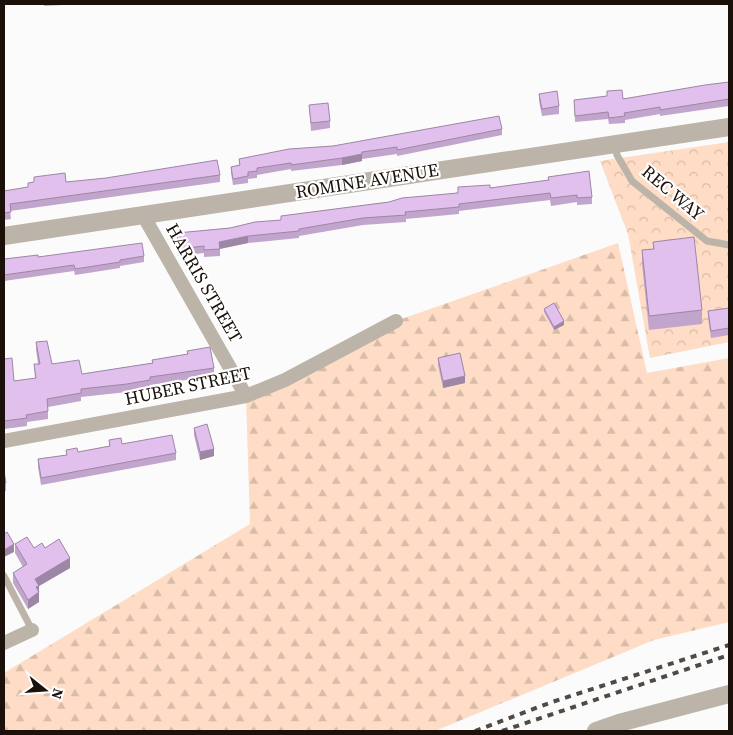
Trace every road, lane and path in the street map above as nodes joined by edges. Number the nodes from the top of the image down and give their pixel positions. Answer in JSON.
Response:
{"nodes":[{"id":1,"x":729,"y":127,"type":"edge"},
{"id":2,"x":615,"y":144,"type":"junction"},
{"id":3,"x":143,"y":215,"type":"junction"},
{"id":4,"x":4,"y":236,"type":"edge"},
{"id":5,"x":729,"y":245,"type":"edge"},
{"id":6,"x":396,"y":321,"type":"dead end"},
{"id":7,"x":246,"y":396,"type":"junction"},
{"id":8,"x":4,"y":441,"type":"edge"},
{"id":9,"x":4,"y":576,"type":"edge"},
{"id":10,"x":32,"y":630,"type":"joint"},
{"id":11,"x":4,"y":643,"type":"edge"},
{"id":12,"x":729,"y":694,"type":"edge"},
{"id":13,"x":596,"y":731,"type":"edge"}],
"edges":[{"from":1,"to":2,"type":"street","name":"ROMINE AVENUE"},
{"from":2,"to":3,"type":"street","name":"ROMINE AVENUE"},
{"from":2,"to":5,"type":"lane","name":"REC WAY"},
{"from":3,"to":4,"type":"street","name":"ROMINE AVENUE"},
{"from":3,"to":7,"type":"street","name":"HARRIS STREET"},
{"from":6,"to":7,"type":"street","name":"HUBER STREET"},
{"from":7,"to":8,"type":"street","name":"HUBER STREET"},
{"from":9,"to":10,"type":"lane"},
{"from":10,"to":11,"type":"street"},
{"from":12,"to":13,"type":"street"}]}
